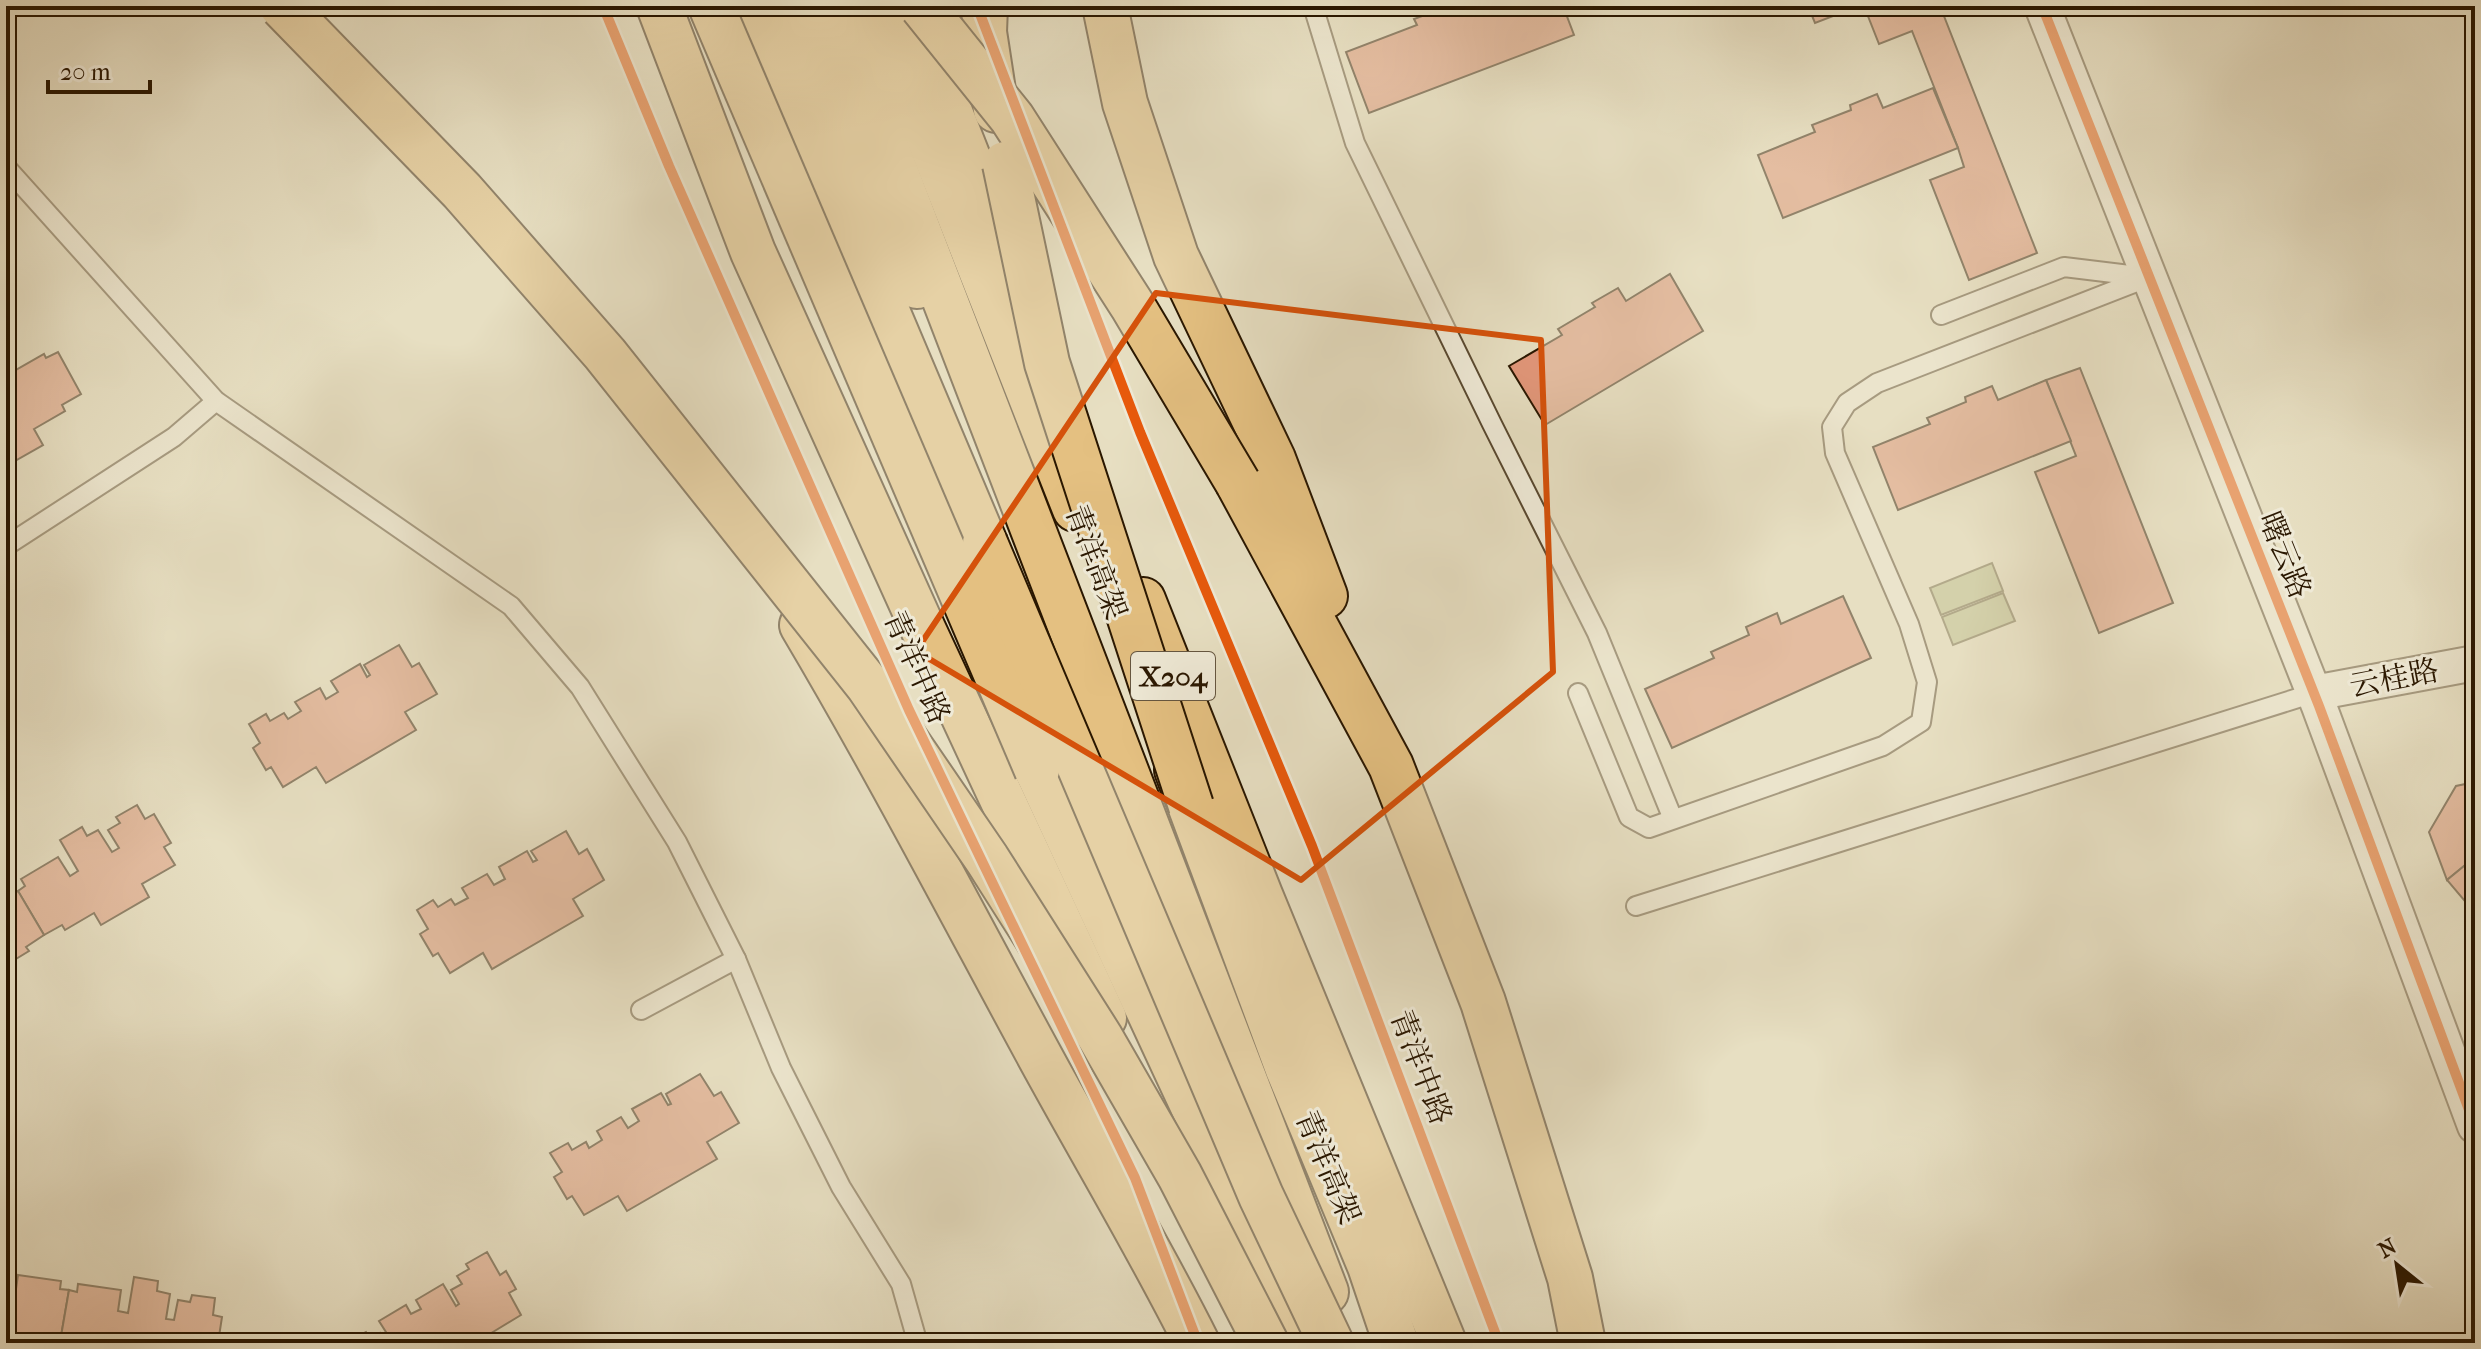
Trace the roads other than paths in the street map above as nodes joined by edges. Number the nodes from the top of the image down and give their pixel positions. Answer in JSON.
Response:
{"nodes":[{"id":1,"x":282,"y":6,"type":"edge"},
{"id":2,"x":659,"y":6,"type":"edge"},
{"id":3,"x":711,"y":6,"type":"edge"},
{"id":4,"x":731,"y":6,"type":"edge"},
{"id":5,"x":758,"y":6,"type":"edge"},
{"id":6,"x":805,"y":6,"type":"edge"},
{"id":7,"x":832,"y":6,"type":"edge"},
{"id":8,"x":877,"y":6,"type":"edge"},
{"id":9,"x":908,"y":6,"type":"edge"},
{"id":10,"x":922,"y":6,"type":"edge"},
{"id":11,"x":985,"y":6,"type":"edge"},
{"id":12,"x":1105,"y":6,"type":"edge"},
{"id":13,"x":1313,"y":6,"type":"edge"},
{"id":14,"x":2042,"y":6,"type":"edge"},
{"id":15,"x":955,"y":127,"type":"junction"},
{"id":16,"x":6,"y":167,"type":"edge"},
{"id":17,"x":2149,"y":277,"type":"junction"},
{"id":18,"x":1941,"y":315,"type":"dead end"},
{"id":19,"x":216,"y":401,"type":"junction"},
{"id":20,"x":746,"y":530,"type":"junction"},
{"id":21,"x":6,"y":546,"type":"edge"},
{"id":22,"x":904,"y":586,"type":"junction"},
{"id":23,"x":2475,"y":663,"type":"edge"},
{"id":24,"x":1578,"y":693,"type":"dead end"},
{"id":25,"x":2314,"y":693,"type":"junction"},
{"id":26,"x":1391,"y":766,"type":"junction"},
{"id":27,"x":1191,"y":806,"type":"junction"},
{"id":28,"x":1673,"y":819,"type":"junction"},
{"id":29,"x":1636,"y":906,"type":"dead end"},
{"id":30,"x":736,"y":959,"type":"junction"},
{"id":31,"x":641,"y":1010,"type":"dead end"},
{"id":32,"x":2475,"y":1126,"type":"edge"},
{"id":33,"x":1199,"y":1235,"type":"junction"},
{"id":34,"x":1262,"y":1255,"type":"junction"},
{"id":35,"x":1570,"y":1278,"type":"junction"},
{"id":36,"x":914,"y":1343,"type":"edge"},
{"id":37,"x":1197,"y":1343,"type":"edge"},
{"id":38,"x":1245,"y":1343,"type":"edge"},
{"id":39,"x":1266,"y":1343,"type":"edge"},
{"id":40,"x":1275,"y":1343,"type":"edge"},
{"id":41,"x":1301,"y":1343,"type":"edge"},
{"id":42,"x":1331,"y":1343,"type":"edge"},
{"id":43,"x":1345,"y":1343,"type":"edge"},
{"id":44,"x":1396,"y":1343,"type":"edge"},
{"id":45,"x":1444,"y":1343,"type":"edge"},
{"id":46,"x":1583,"y":1343,"type":"edge"},
{"id":47,"x":1592,"y":1343,"type":"edge"}],
"edges":[{"from":1,"to":20,"type":"main road","bridge":true},
{"from":2,"to":22,"type":"main road"},
{"from":3,"to":34,"type":"main road","bridge":true},
{"from":4,"to":22,"type":"main road"},
{"from":5,"to":42,"type":"main road","bridge":true},
{"from":6,"to":34,"type":"main road","number":"X204"},
{"from":7,"to":43,"type":"main road","name":"青洋高架"},
{"from":8,"to":27,"type":"main road","name":"青洋高架","bridge":true},
{"from":9,"to":15,"type":"main road","number":"X204"},
{"from":10,"to":15,"type":"main road"},
{"from":10,"to":26,"type":"main road","bridge":true},
{"from":11,"to":27,"type":"main road","bridge":true},
{"from":12,"to":26,"type":"main road"},
{"from":13,"to":28,"type":"lane"},
{"from":14,"to":17,"type":"street","name":"曙云路"},
{"from":15,"to":45,"type":"main road","number":"X204"},
{"from":16,"to":19,"type":"lane"},
{"from":17,"to":18,"type":"lane"},
{"from":17,"to":25,"type":"street","name":"曙云路"},
{"from":17,"to":28,"type":"lane"},
{"from":19,"to":21,"type":"lane"},
{"from":19,"to":30,"type":"lane"},
{"from":20,"to":37,"type":"main road","bridge":true},
{"from":20,"to":39,"type":"main road","bridge":true},
{"from":22,"to":33,"type":"main road"},
{"from":23,"to":25,"type":"street","name":"云桂路"},
{"from":24,"to":28,"type":"lane"},
{"from":25,"to":29,"type":"lane"},
{"from":25,"to":32,"type":"street","name":"曙云路"},
{"from":26,"to":35,"type":"main road"},
{"from":27,"to":44,"type":"main road","name":"青洋高架"},
{"from":30,"to":31,"type":"lane"},
{"from":30,"to":36,"type":"lane"},
{"from":33,"to":38,"type":"main road"},
{"from":33,"to":40,"type":"main road"},
{"from":34,"to":41,"type":"main road","number":"X204"},
{"from":35,"to":46,"type":"main road"},
{"from":35,"to":47,"type":"main road"}]}
